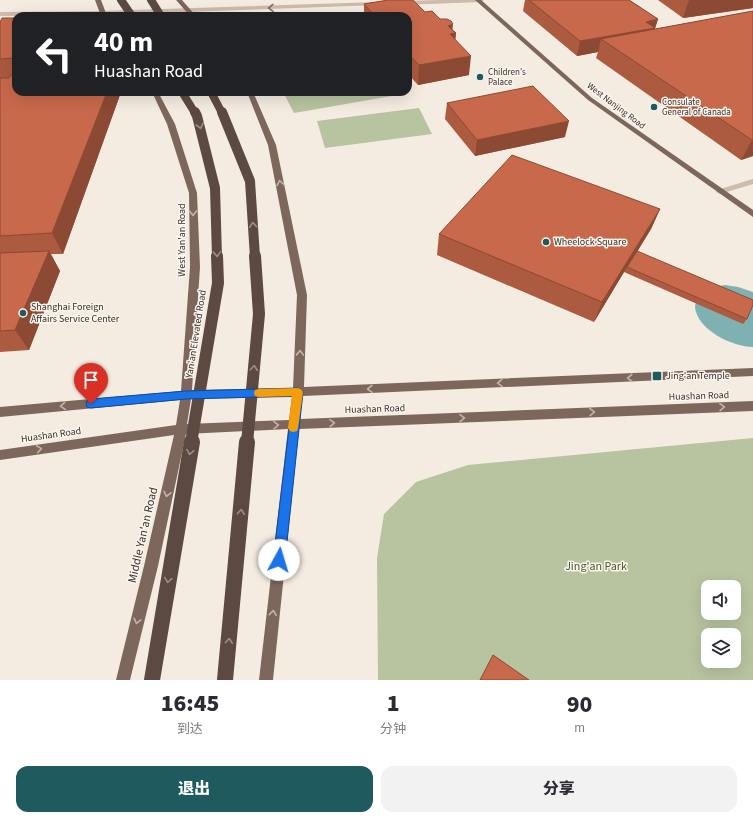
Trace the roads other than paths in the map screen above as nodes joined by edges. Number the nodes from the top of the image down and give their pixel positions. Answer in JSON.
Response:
{"nodes":[{"id":1,"x":98,"y":0,"type":"edge"},
{"id":2,"x":121,"y":0,"type":"edge"},
{"id":3,"x":151,"y":0,"type":"edge"},
{"id":4,"x":179,"y":0,"type":"edge"},
{"id":5,"x":479,"y":0,"type":"edge"},
{"id":6,"x":400,"y":3,"type":"edge"},
{"id":7,"x":384,"y":4,"type":"edge"},
{"id":8,"x":189,"y":11,"type":"junction"},
{"id":9,"x":102,"y":12,"type":"edge"},
{"id":10,"x":129,"y":12,"type":"edge"},
{"id":11,"x":158,"y":12,"type":"edge"},
{"id":12,"x":168,"y":12,"type":"edge"},
{"id":13,"x":0,"y":14,"type":"edge"},
{"id":14,"x":12,"y":14,"type":"edge"},
{"id":15,"x":157,"y":96,"type":"edge"},
{"id":16,"x":184,"y":96,"type":"edge"},
{"id":17,"x":214,"y":96,"type":"edge"},
{"id":18,"x":252,"y":96,"type":"edge"},
{"id":19,"x":753,"y":181,"type":"edge"},
{"id":20,"x":720,"y":192,"type":"junction"},
{"id":21,"x":753,"y":214,"type":"edge"},
{"id":22,"x":753,"y":372,"type":"edge"},
{"id":23,"x":298,"y":392,"type":"junction"},
{"id":24,"x":186,"y":395,"type":"junction"},
{"id":25,"x":753,"y":406,"type":"edge"},
{"id":26,"x":0,"y":412,"type":"edge"},
{"id":27,"x":294,"y":425,"type":"junction"},
{"id":28,"x":182,"y":429,"type":"junction"},
{"id":29,"x":0,"y":455,"type":"edge"},
{"id":30,"x":123,"y":680,"type":"edge"},
{"id":31,"x":152,"y":680,"type":"edge"},
{"id":32,"x":225,"y":680,"type":"edge"},
{"id":33,"x":266,"y":680,"type":"edge"}],
"edges":[{"from":1,"to":9,"type":"main road"},
{"from":2,"to":10,"type":"highway","bridge":true},
{"from":3,"to":11,"type":"highway","bridge":true},
{"from":4,"to":8,"type":"main road"},
{"from":5,"to":6,"type":"street"},
{"from":5,"to":20,"type":"main road","name":"West Nanjing Road"},
{"from":7,"to":8,"type":"street","one_way":true},
{"from":8,"to":12,"type":"street"},
{"from":13,"to":14,"type":"street"},
{"from":15,"to":24,"type":"main road","name":"West Yan'an Road","one_way":true},
{"from":16,"to":31,"type":"highway","name":"Yan'an Elevated Road","one_way":true,"bridge":true},
{"from":32,"to":17,"type":"highway","one_way":true,"bridge":true},
{"from":23,"to":18,"type":"main road","one_way":true},
{"from":19,"to":20,"type":"street"},
{"from":20,"to":21,"type":"main road","name":"West Nanjing Road"},
{"from":22,"to":23,"type":"main road","name":"Huashan Road","one_way":true},
{"from":23,"to":24,"type":"main road","name":"Huashan Road"},
{"from":23,"to":27,"type":"main road"},
{"from":24,"to":26,"type":"main road","name":"Huashan Road","one_way":true},
{"from":24,"to":28,"type":"main road","name":"Middle Yan'an Road"},
{"from":27,"to":25,"type":"main road","name":"Huashan Road","one_way":true},
{"from":28,"to":27,"type":"main road","name":"Huashan Road","one_way":true},
{"from":33,"to":27,"type":"main road","one_way":true},
{"from":29,"to":28,"type":"main road","name":"Huashan Road","one_way":true},
{"from":28,"to":30,"type":"main road","name":"Middle Yan'an Road","one_way":true}]}
